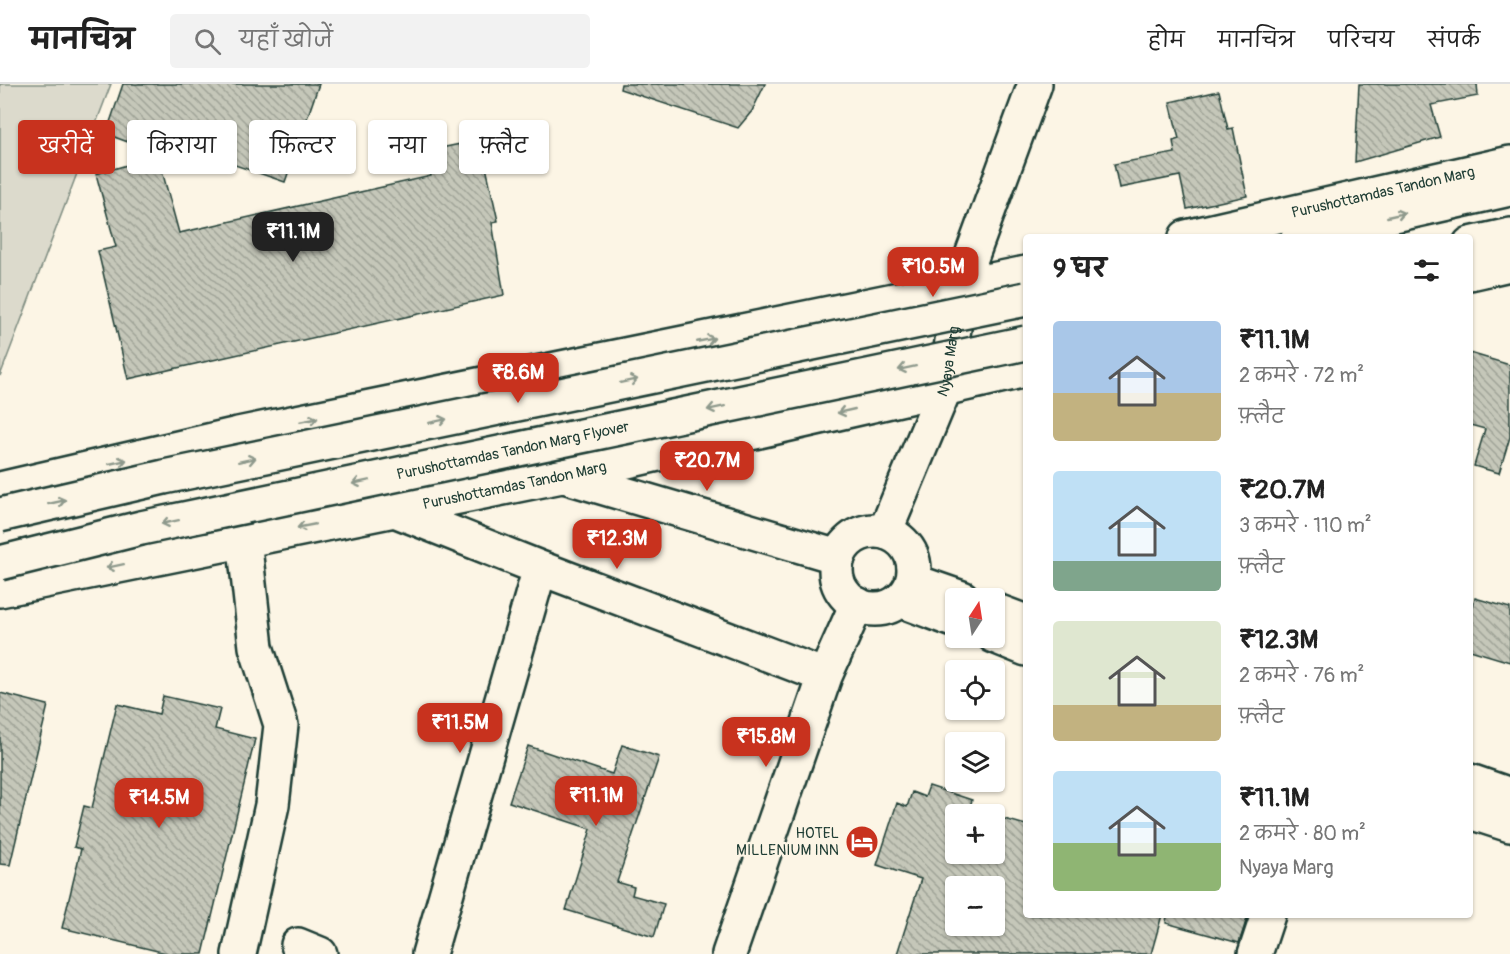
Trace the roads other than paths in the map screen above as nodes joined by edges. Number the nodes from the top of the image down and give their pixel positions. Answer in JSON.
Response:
{"nodes":[{"id":1,"x":1035,"y":84,"type":"edge"},
{"id":2,"x":1510,"y":163,"type":"edge"},
{"id":3,"x":1510,"y":189,"type":"edge"},
{"id":4,"x":1199,"y":234,"type":"edge"},
{"id":5,"x":1311,"y":234,"type":"edge"},
{"id":6,"x":1510,"y":235,"type":"edge"},
{"id":7,"x":1473,"y":243,"type":"edge"},
{"id":8,"x":1510,"y":264,"type":"edge"},
{"id":9,"x":1473,"y":272,"type":"edge"},
{"id":10,"x":1023,"y":274,"type":"edge"},
{"id":11,"x":960,"y":288,"type":"junction"},
{"id":12,"x":1023,"y":300,"type":"edge"},
{"id":13,"x":1023,"y":344,"type":"edge"},
{"id":14,"x":1023,"y":371,"type":"edge"},
{"id":15,"x":945,"y":388,"type":"junction"},
{"id":16,"x":562,"y":476,"type":"junction"},
{"id":17,"x":0,"y":489,"type":"edge"},
{"id":18,"x":392,"y":509,"type":"junction"},
{"id":19,"x":0,"y":515,"type":"edge"},
{"id":20,"x":885,"y":532,"type":"junction"},
{"id":21,"x":244,"y":539,"type":"junction"},
{"id":22,"x":838,"y":557,"type":"junction"},
{"id":23,"x":0,"y":563,"type":"edge"},
{"id":24,"x":540,"y":568,"type":"junction"},
{"id":25,"x":0,"y":590,"type":"edge"},
{"id":26,"x":907,"y":590,"type":"junction"},
{"id":27,"x":945,"y":596,"type":"edge"},
{"id":28,"x":857,"y":604,"type":"junction"},
{"id":29,"x":945,"y":614,"type":"edge"},
{"id":30,"x":1005,"y":614,"type":"edge"},
{"id":31,"x":1023,"y":621,"type":"edge"},
{"id":32,"x":1005,"y":640,"type":"edge"},
{"id":33,"x":1023,"y":648,"type":"edge"},
{"id":34,"x":825,"y":676,"type":"junction"},
{"id":35,"x":1473,"y":782,"type":"edge"},
{"id":36,"x":1510,"y":795,"type":"edge"},
{"id":37,"x":1473,"y":813,"type":"edge"},
{"id":38,"x":1510,"y":825,"type":"edge"},
{"id":39,"x":1267,"y":918,"type":"edge"},
{"id":40,"x":239,"y":954,"type":"edge"},
{"id":41,"x":429,"y":954,"type":"edge"},
{"id":42,"x":729,"y":954,"type":"edge"},
{"id":43,"x":1255,"y":954,"type":"edge"}],
"edges":[{"from":1,"to":11,"type":"main road","name":"Nyaya Marg"},
{"from":2,"to":4,"type":"main road","name":"Purushottamdas Tandon Marg"},
{"from":5,"to":3,"type":"main road","one_way":true},
{"from":6,"to":7,"type":"main road"},
{"from":8,"to":9,"type":"main road"},
{"from":10,"to":11,"type":"main road"},
{"from":11,"to":15,"type":"main road","name":"Nyaya Marg"},
{"from":17,"to":11,"type":"main road","one_way":true},
{"from":19,"to":12,"type":"main road","one_way":true,"bridge":true},
{"from":13,"to":23,"type":"main road","name":"Purushottamdas Tandon Marg Flyover","one_way":true,"bridge":true},
{"from":14,"to":15,"type":"main road","name":"Purushottamdas Tandon Marg"},
{"from":15,"to":16,"type":"main road","name":"Purushottamdas Tandon Marg","one_way":true},
{"from":15,"to":20,"type":"main road","name":"Nyaya Marg"},
{"from":16,"to":18,"type":"main road","name":"Purushottamdas Tandon Marg"},
{"from":16,"to":22,"type":"main road"},
{"from":18,"to":21,"type":"main road","name":"Purushottamdas Tandon Marg","one_way":true},
{"from":18,"to":24,"type":"main road"},
{"from":20,"to":22,"type":"main road"},
{"from":20,"to":26,"type":"main road"},
{"from":21,"to":25,"type":"main road","name":"Purushottamdas Tandon Marg","one_way":true},
{"from":21,"to":40,"type":"main road"},
{"from":22,"to":28,"type":"main road"},
{"from":24,"to":34,"type":"main road"},
{"from":24,"to":41,"type":"main road"},
{"from":26,"to":27,"type":"main road"},
{"from":26,"to":28,"type":"main road"},
{"from":26,"to":29,"type":"main road"},
{"from":28,"to":34,"type":"main road"},
{"from":30,"to":31,"type":"main road"},
{"from":32,"to":33,"type":"main road"},
{"from":34,"to":42,"type":"main road"},
{"from":35,"to":36,"type":"main road"},
{"from":37,"to":38,"type":"main road"},
{"from":39,"to":43,"type":"main road"}]}
